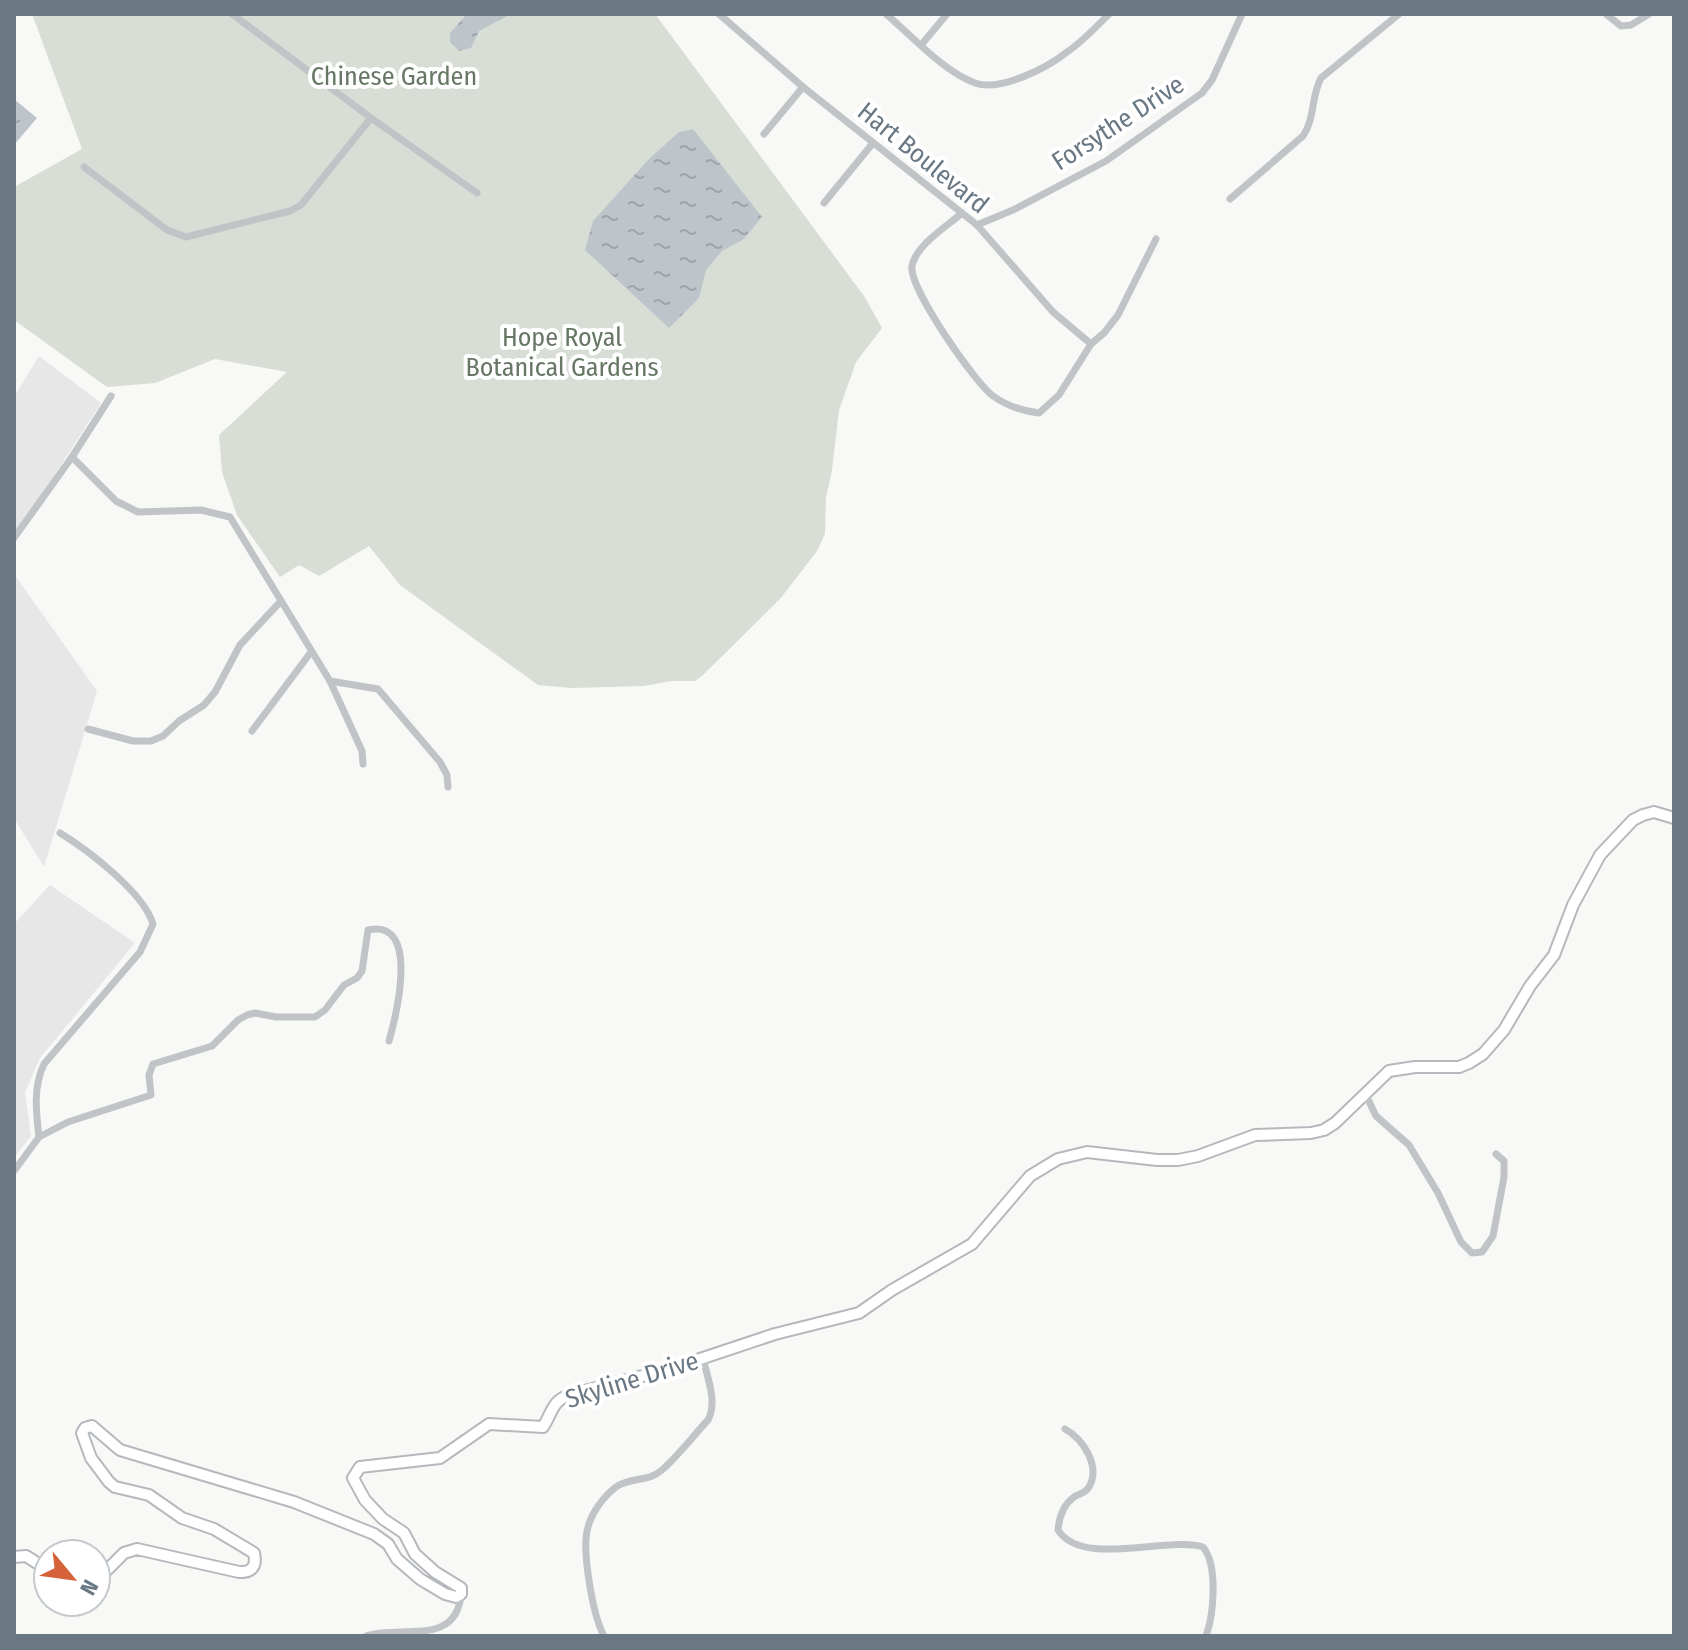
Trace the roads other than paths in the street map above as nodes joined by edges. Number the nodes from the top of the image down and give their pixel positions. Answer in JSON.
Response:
{"nodes":[{"id":1,"x":232,"y":14,"type":"edge"},
{"id":2,"x":719,"y":14,"type":"edge"},
{"id":3,"x":886,"y":14,"type":"edge"},
{"id":4,"x":947,"y":14,"type":"edge"},
{"id":5,"x":1109,"y":14,"type":"edge"},
{"id":6,"x":1242,"y":14,"type":"edge"},
{"id":7,"x":1399,"y":14,"type":"edge"},
{"id":8,"x":1606,"y":14,"type":"edge"},
{"id":9,"x":1649,"y":14,"type":"edge"},
{"id":10,"x":922,"y":44,"type":"junction"},
{"id":11,"x":803,"y":87,"type":"junction"},
{"id":12,"x":371,"y":118,"type":"junction"},
{"id":13,"x":764,"y":134,"type":"dead end"},
{"id":14,"x":873,"y":143,"type":"junction"},
{"id":15,"x":84,"y":167,"type":"dead end"},
{"id":16,"x":477,"y":193,"type":"dead end"},
{"id":17,"x":1230,"y":199,"type":"dead end"},
{"id":18,"x":824,"y":203,"type":"dead end"},
{"id":19,"x":962,"y":213,"type":"junction"},
{"id":20,"x":977,"y":225,"type":"junction"},
{"id":21,"x":1156,"y":239,"type":"dead end"},
{"id":22,"x":1091,"y":344,"type":"junction"},
{"id":23,"x":111,"y":396,"type":"dead end"},
{"id":24,"x":72,"y":457,"type":"junction"},
{"id":25,"x":14,"y":538,"type":"edge"},
{"id":26,"x":281,"y":601,"type":"junction"},
{"id":27,"x":311,"y":652,"type":"junction"},
{"id":28,"x":330,"y":681,"type":"junction"},
{"id":29,"x":88,"y":729,"type":"dead end"},
{"id":30,"x":252,"y":731,"type":"dead end"},
{"id":31,"x":363,"y":764,"type":"dead end"},
{"id":32,"x":448,"y":787,"type":"dead end"},
{"id":33,"x":1674,"y":818,"type":"edge"},
{"id":34,"x":60,"y":833,"type":"dead end"},
{"id":35,"x":389,"y":1041,"type":"dead end"},
{"id":36,"x":1365,"y":1093,"type":"junction"},
{"id":37,"x":39,"y":1137,"type":"junction"},
{"id":38,"x":1496,"y":1154,"type":"dead end"},
{"id":39,"x":14,"y":1171,"type":"edge"},
{"id":40,"x":703,"y":1358,"type":"junction"},
{"id":41,"x":1065,"y":1429,"type":"dead end"},
{"id":42,"x":112,"y":1565,"type":"edge"},
{"id":43,"x":461,"y":1594,"type":"junction"},
{"id":44,"x":366,"y":1636,"type":"edge"},
{"id":45,"x":604,"y":1636,"type":"edge"},
{"id":46,"x":1206,"y":1636,"type":"edge"}],
"edges":[{"from":1,"to":12,"type":"street"},
{"from":2,"to":11,"type":"street","name":"Hart Boulevard"},
{"from":3,"to":10,"type":"street"},
{"from":4,"to":10,"type":"street"},
{"from":5,"to":10,"type":"street"},
{"from":6,"to":20,"type":"street","name":"Forsythe Drive"},
{"from":7,"to":17,"type":"street"},
{"from":8,"to":9,"type":"street"},
{"from":11,"to":13,"type":"street"},
{"from":11,"to":14,"type":"street","name":"Hart Boulevard"},
{"from":12,"to":15,"type":"street"},
{"from":12,"to":16,"type":"street"},
{"from":14,"to":18,"type":"street"},
{"from":14,"to":19,"type":"street","name":"Hart Boulevard"},
{"from":19,"to":20,"type":"street","name":"Hart Boulevard"},
{"from":19,"to":22,"type":"street"},
{"from":20,"to":22,"type":"street","name":"Hart Boulevard"},
{"from":21,"to":22,"type":"street"},
{"from":23,"to":24,"type":"street"},
{"from":24,"to":25,"type":"street"},
{"from":24,"to":26,"type":"street"},
{"from":26,"to":27,"type":"street"},
{"from":26,"to":29,"type":"street"},
{"from":27,"to":28,"type":"street"},
{"from":27,"to":30,"type":"street"},
{"from":28,"to":31,"type":"street"},
{"from":28,"to":32,"type":"street"},
{"from":33,"to":36,"type":"street","name":"Skyline Drive"},
{"from":34,"to":37,"type":"street"},
{"from":35,"to":37,"type":"street"},
{"from":36,"to":38,"type":"street"},
{"from":36,"to":40,"type":"street","name":"Skyline Drive"},
{"from":37,"to":39,"type":"street"},
{"from":40,"to":43,"type":"street","name":"Skyline Drive"},
{"from":40,"to":45,"type":"street"},
{"from":41,"to":46,"type":"street"},
{"from":42,"to":43,"type":"street"},
{"from":43,"to":44,"type":"street"}]}
